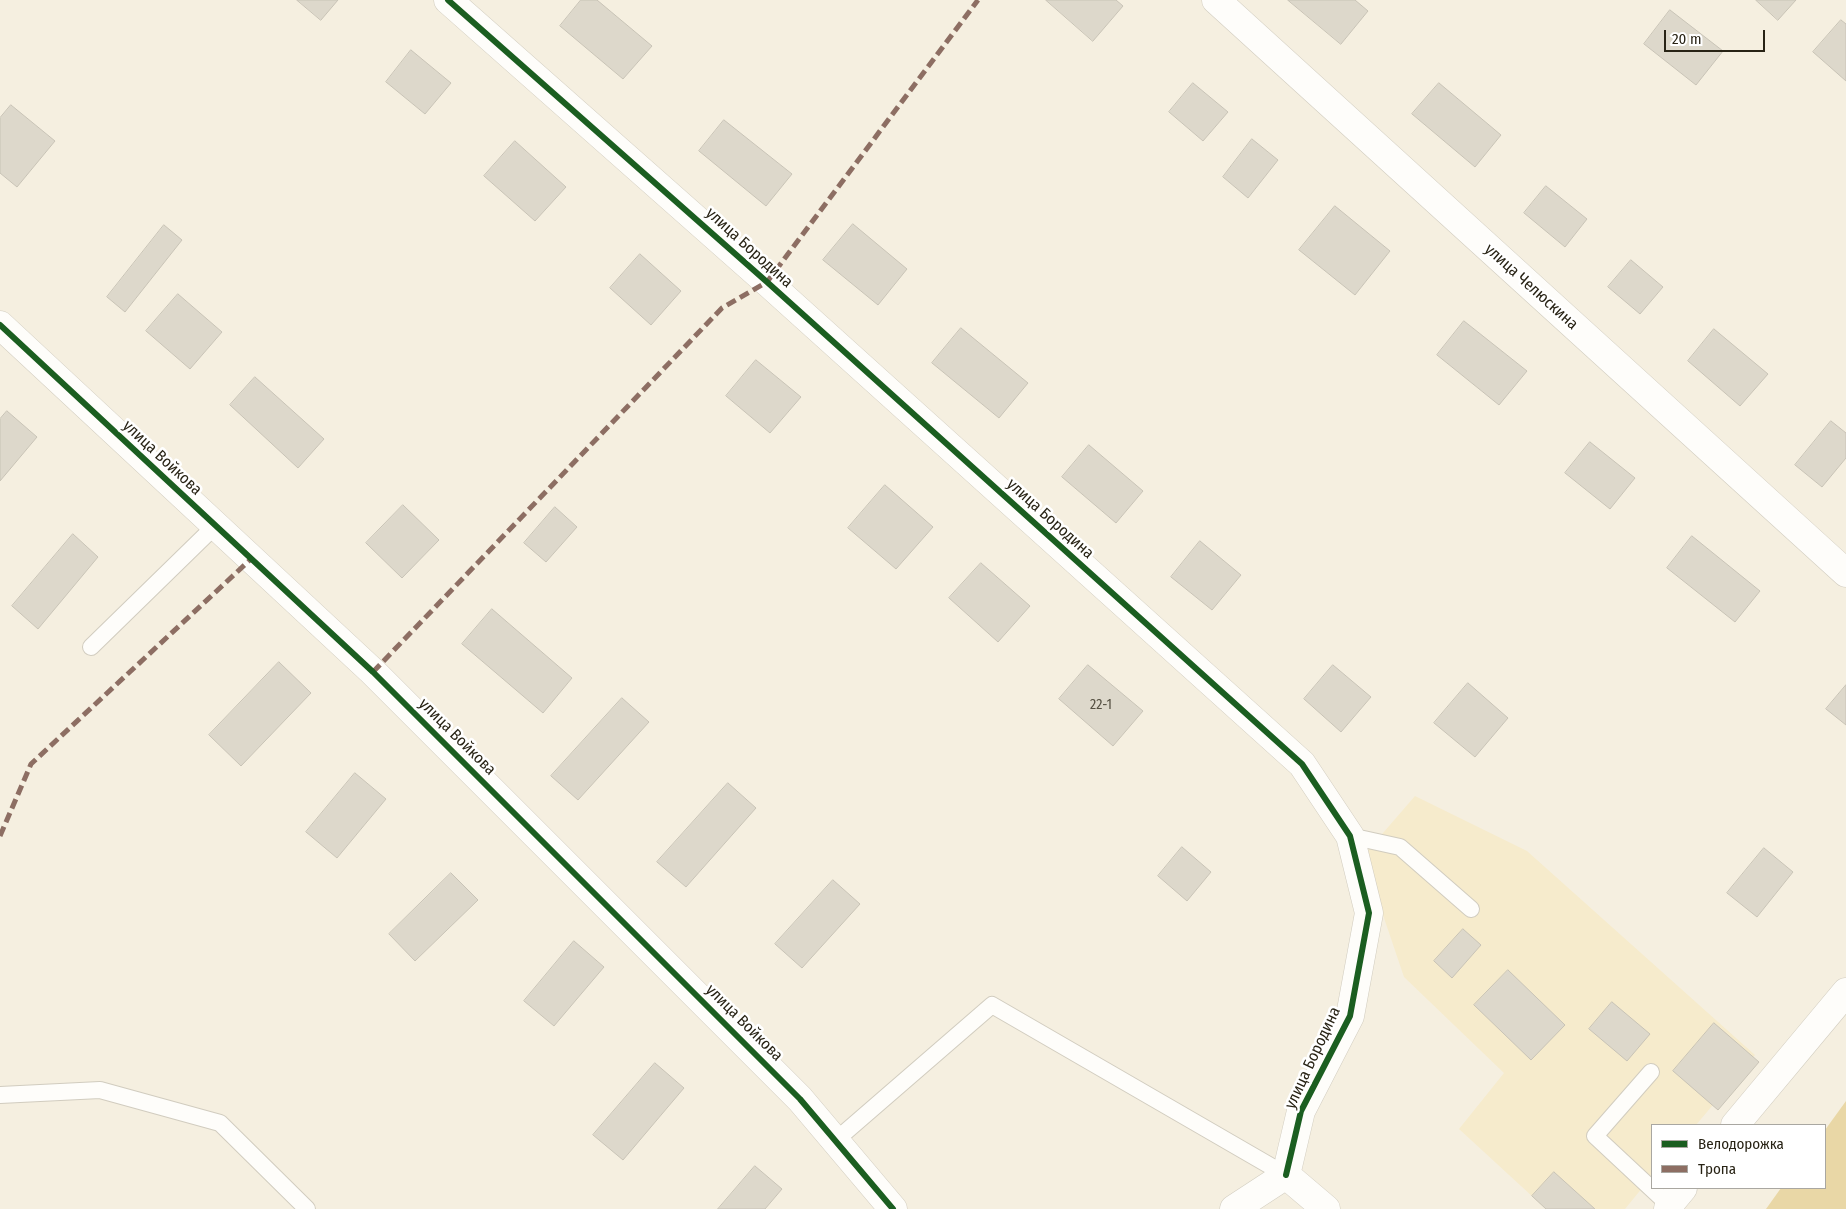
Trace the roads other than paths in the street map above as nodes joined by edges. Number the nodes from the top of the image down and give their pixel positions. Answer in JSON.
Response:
{"nodes":[{"id":1,"x":1216,"y":0,"type":"edge"},
{"id":2,"x":454,"y":2,"type":"edge"},
{"id":3,"x":0,"y":326,"type":"edge"},
{"id":4,"x":215,"y":526,"type":"junction"},
{"id":5,"x":1846,"y":574,"type":"edge"},
{"id":6,"x":91,"y":647,"type":"dead end"},
{"id":7,"x":1350,"y":836,"type":"junction"},
{"id":8,"x":1471,"y":909,"type":"dead end"},
{"id":9,"x":1846,"y":992,"type":"edge"},
{"id":10,"x":1651,"y":1072,"type":"dead end"},
{"id":11,"x":0,"y":1096,"type":"edge"},
{"id":12,"x":1736,"y":1124,"type":"edge"},
{"id":13,"x":835,"y":1141,"type":"junction"},
{"id":14,"x":1286,"y":1176,"type":"junction"},
{"id":15,"x":1651,"y":1182,"type":"edge"},
{"id":16,"x":1660,"y":1189,"type":"edge"},
{"id":17,"x":1673,"y":1200,"type":"edge"},
{"id":18,"x":307,"y":1209,"type":"edge"},
{"id":19,"x":893,"y":1209,"type":"edge"},
{"id":20,"x":1234,"y":1209,"type":"edge"},
{"id":21,"x":1326,"y":1209,"type":"edge"}],
"edges":[{"from":1,"to":5,"type":"street","name":"улица Челюскина"},
{"from":2,"to":7,"type":"street","name":"улица Бородина"},
{"from":3,"to":4,"type":"street","name":"улица Войкова"},
{"from":4,"to":6,"type":"lane"},
{"from":4,"to":13,"type":"street","name":"улица Войкова"},
{"from":7,"to":8,"type":"lane"},
{"from":7,"to":14,"type":"street","name":"улица Бородина"},
{"from":9,"to":12,"type":"street"},
{"from":10,"to":15,"type":"lane"},
{"from":11,"to":18,"type":"lane"},
{"from":13,"to":14,"type":"lane"},
{"from":13,"to":19,"type":"street","name":"улица Войкова"},
{"from":14,"to":20,"type":"street"},
{"from":14,"to":21,"type":"street"},
{"from":16,"to":17,"type":"lane"}]}
